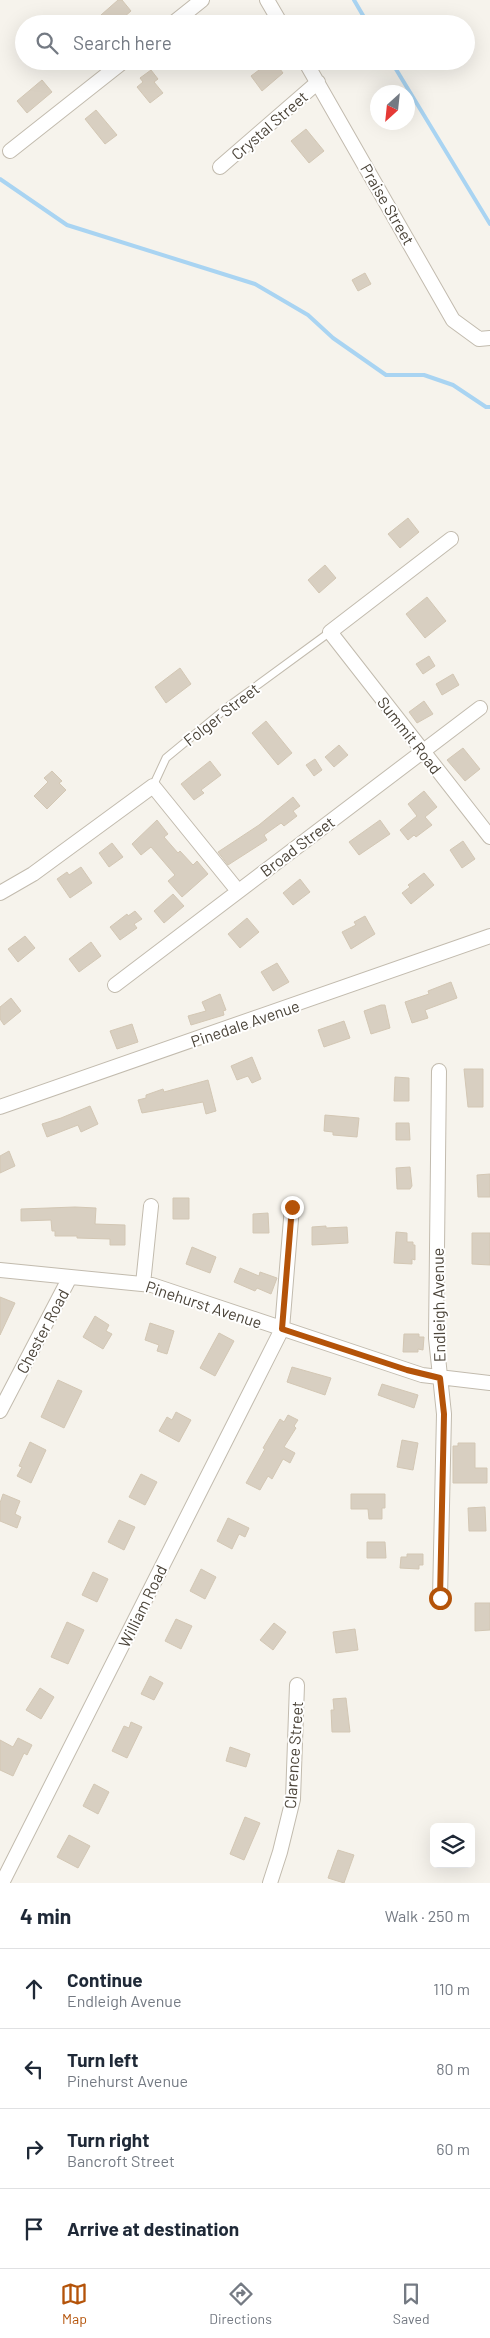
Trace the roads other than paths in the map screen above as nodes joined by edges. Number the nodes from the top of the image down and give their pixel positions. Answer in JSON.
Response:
{"nodes":[{"id":1,"x":202,"y":0,"type":"edge"},
{"id":2,"x":267,"y":0,"type":"edge"},
{"id":3,"x":183,"y":15,"type":"edge"},
{"id":4,"x":276,"y":15,"type":"edge"},
{"id":5,"x":112,"y":70,"type":"edge"},
{"id":6,"x":311,"y":70,"type":"edge"},
{"id":7,"x":318,"y":82,"type":"junction"},
{"id":8,"x":10,"y":150,"type":"dead end"},
{"id":9,"x":220,"y":167,"type":"dead end"},
{"id":10,"x":485,"y":339,"type":"edge"},
{"id":11,"x":451,"y":539,"type":"dead end"},
{"id":12,"x":330,"y":632,"type":"junction"},
{"id":13,"x":480,"y":708,"type":"dead end"},
{"id":14,"x":423,"y":751,"type":"junction"},
{"id":15,"x":153,"y":786,"type":"junction"},
{"id":16,"x":490,"y":837,"type":"edge"},
{"id":17,"x":238,"y":891,"type":"junction"},
{"id":18,"x":0,"y":893,"type":"edge"},
{"id":19,"x":490,"y":936,"type":"edge"},
{"id":20,"x":115,"y":985,"type":"dead end"},
{"id":21,"x":439,"y":1071,"type":"dead end"},
{"id":22,"x":0,"y":1108,"type":"edge"},
{"id":23,"x":152,"y":1206,"type":"dead end"},
{"id":24,"x":292,"y":1207,"type":"dead end"},
{"id":25,"x":0,"y":1270,"type":"edge"},
{"id":26,"x":70,"y":1277,"type":"junction"},
{"id":27,"x":143,"y":1284,"type":"junction"},
{"id":28,"x":282,"y":1329,"type":"junction"},
{"id":29,"x":440,"y":1378,"type":"junction"},
{"id":30,"x":490,"y":1383,"type":"edge"},
{"id":31,"x":0,"y":1411,"type":"edge"},
{"id":32,"x":440,"y":1598,"type":"dead end"},
{"id":33,"x":297,"y":1685,"type":"dead end"},
{"id":34,"x":2,"y":1883,"type":"edge"},
{"id":35,"x":270,"y":1883,"type":"edge"}],
"edges":[{"from":1,"to":3,"type":"street"},
{"from":2,"to":4,"type":"street"},
{"from":5,"to":8,"type":"street"},
{"from":6,"to":7,"type":"street","name":"Praise Street"},
{"from":7,"to":9,"type":"street","name":"Crystal Street"},
{"from":7,"to":10,"type":"street","name":"Praise Street"},
{"from":11,"to":12,"type":"street","name":"Folger Street"},
{"from":12,"to":14,"type":"street","name":"Summit Road"},
{"from":12,"to":15,"type":"lane","name":"Folger Street"},
{"from":13,"to":14,"type":"street","name":"Broad Street"},
{"from":14,"to":16,"type":"street","name":"Summit Road"},
{"from":14,"to":17,"type":"street","name":"Broad Street"},
{"from":15,"to":17,"type":"street"},
{"from":15,"to":18,"type":"street","name":"Folger Street"},
{"from":17,"to":20,"type":"street","name":"Broad Street"},
{"from":19,"to":22,"type":"street","name":"Pinedale Avenue"},
{"from":21,"to":29,"type":"street","name":"Endleigh Avenue"},
{"from":23,"to":27,"type":"street"},
{"from":24,"to":28,"type":"street"},
{"from":25,"to":26,"type":"street","name":"Pinehurst Avenue"},
{"from":26,"to":27,"type":"street","name":"Pinehurst Avenue"},
{"from":26,"to":31,"type":"street","name":"Chester Road"},
{"from":27,"to":28,"type":"street","name":"Pinehurst Avenue"},
{"from":28,"to":29,"type":"street","name":"Pinehurst Avenue"},
{"from":28,"to":34,"type":"street","name":"William Road"},
{"from":29,"to":30,"type":"street","name":"Pinehurst Avenue"},
{"from":29,"to":32,"type":"street","name":"Endleigh Avenue"},
{"from":33,"to":35,"type":"street","name":"Clarence Street"}]}
